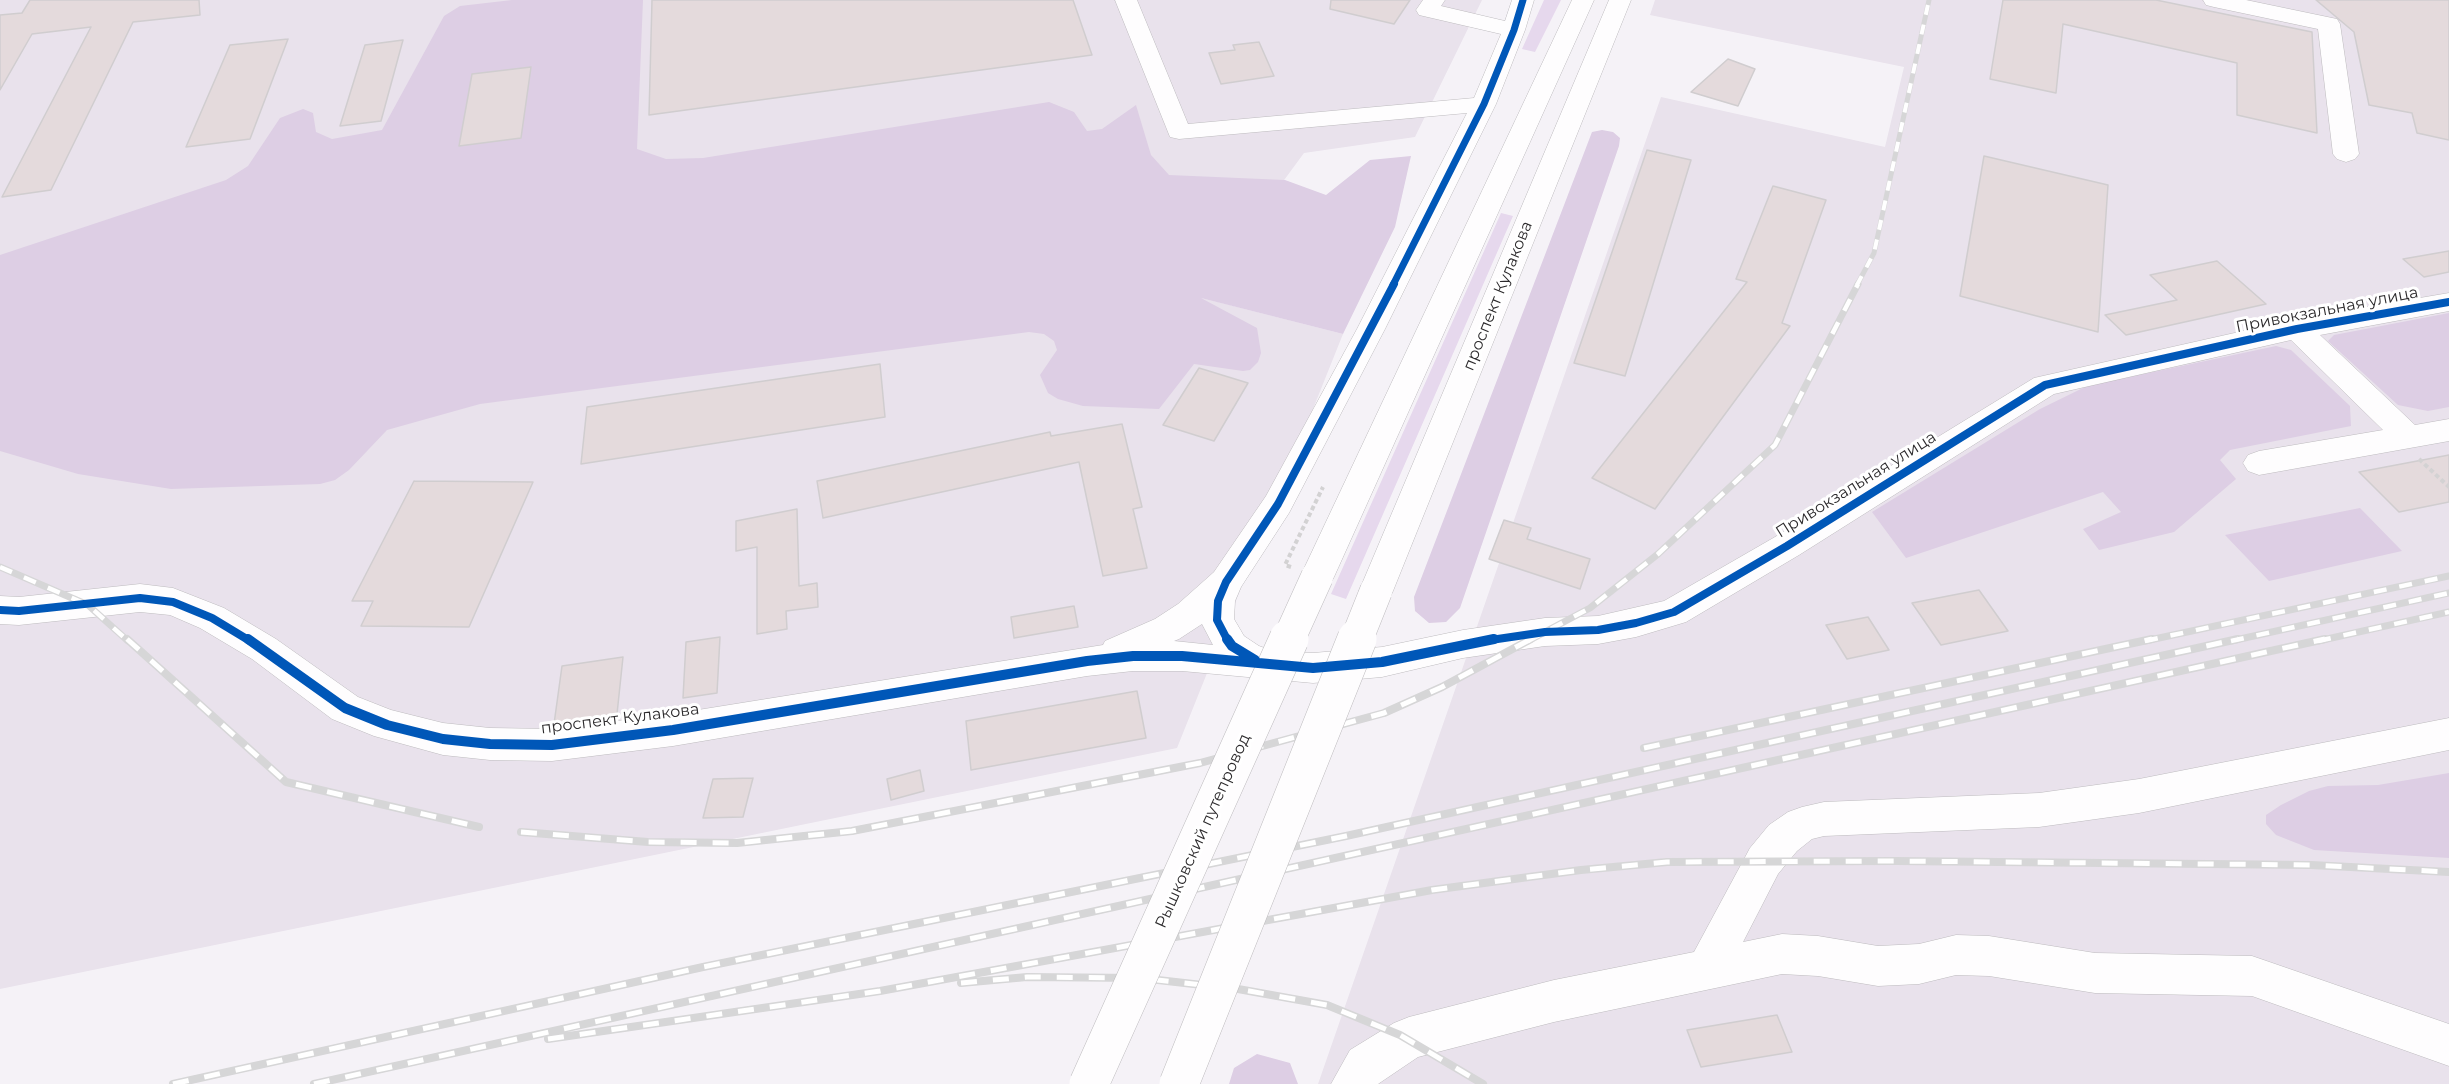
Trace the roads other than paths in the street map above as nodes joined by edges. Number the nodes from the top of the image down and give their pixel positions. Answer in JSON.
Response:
{"nodes":[{"id":1,"x":1126,"y":0,"type":"edge"},
{"id":2,"x":1434,"y":0,"type":"edge"},
{"id":3,"x":1523,"y":0,"type":"edge"},
{"id":4,"x":1583,"y":0,"type":"edge"},
{"id":5,"x":1620,"y":0,"type":"edge"},
{"id":6,"x":2214,"y":0,"type":"edge"},
{"id":7,"x":1514,"y":30,"type":"junction"},
{"id":8,"x":1484,"y":104,"type":"junction"},
{"id":9,"x":2346,"y":154,"type":"dead end"},
{"id":10,"x":2449,"y":302,"type":"edge"},
{"id":11,"x":2297,"y":329,"type":"junction"},
{"id":12,"x":2449,"y":430,"type":"edge"},
{"id":13,"x":2403,"y":438,"type":"junction"},
{"id":14,"x":2259,"y":463,"type":"dead end"},
{"id":15,"x":1226,"y":582,"type":"junction"},
{"id":16,"x":0,"y":610,"type":"edge"},
{"id":17,"x":1087,"y":661,"type":"junction"},
{"id":18,"x":1275,"y":666,"type":"junction"},
{"id":19,"x":2449,"y":734,"type":"edge"},
{"id":20,"x":1707,"y":970,"type":"junction"},
{"id":21,"x":2449,"y":1045,"type":"edge"},
{"id":22,"x":1089,"y":1084,"type":"edge"},
{"id":23,"x":1179,"y":1084,"type":"edge"},
{"id":24,"x":1353,"y":1084,"type":"edge"}],
"edges":[{"from":1,"to":8,"type":"street"},
{"from":2,"to":7,"type":"street"},
{"from":3,"to":7,"type":"street"},
{"from":4,"to":22,"type":"street","name":"Рышковский путепровод","bridge":true},
{"from":5,"to":23,"type":"street","name":"проспект Кулакова","bridge":true},
{"from":6,"to":9,"type":"street"},
{"from":7,"to":8,"type":"street"},
{"from":8,"to":15,"type":"street"},
{"from":10,"to":11,"type":"street","name":"Привокзальная улица"},
{"from":11,"to":13,"type":"street"},
{"from":11,"to":18,"type":"street","name":"Привокзальная улица"},
{"from":12,"to":13,"type":"street"},
{"from":13,"to":14,"type":"street"},
{"from":15,"to":17,"type":"street"},
{"from":15,"to":18,"type":"street"},
{"from":16,"to":17,"type":"street","name":"проспект Кулакова"},
{"from":17,"to":18,"type":"street","name":"проспект Кулакова"},
{"from":19,"to":20,"type":"street"},
{"from":20,"to":21,"type":"street"},
{"from":20,"to":24,"type":"street"}]}
